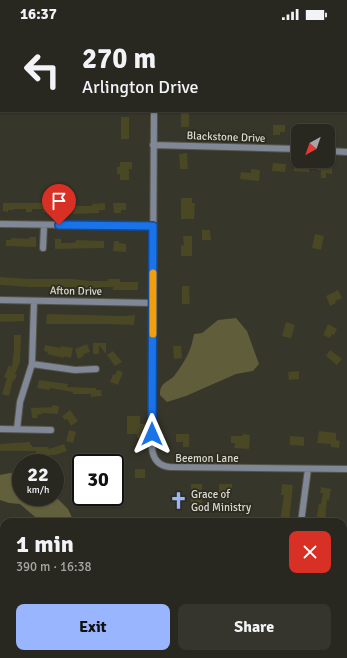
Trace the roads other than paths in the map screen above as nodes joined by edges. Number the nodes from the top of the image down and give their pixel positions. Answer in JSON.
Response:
{"nodes":[{"id":1,"x":154,"y":112,"type":"edge"},
{"id":2,"x":153,"y":145,"type":"junction"},
{"id":3,"x":291,"y":149,"type":"edge"},
{"id":4,"x":335,"y":151,"type":"edge"},
{"id":5,"x":347,"y":152,"type":"edge"},
{"id":6,"x":0,"y":224,"type":"edge"},
{"id":7,"x":44,"y":225,"type":"junction"},
{"id":8,"x":153,"y":226,"type":"junction"},
{"id":9,"x":43,"y":248,"type":"dead end"},
{"id":10,"x":0,"y":300,"type":"edge"},
{"id":11,"x":34,"y":301,"type":"junction"},
{"id":12,"x":153,"y":303,"type":"junction"},
{"id":13,"x":32,"y":364,"type":"junction"},
{"id":14,"x":96,"y":369,"type":"dead end"},
{"id":15,"x":0,"y":429,"type":"edge"},
{"id":16,"x":17,"y":429,"type":"junction"},
{"id":17,"x":50,"y":430,"type":"dead end"},
{"id":18,"x":308,"y":469,"type":"junction"},
{"id":19,"x":347,"y":469,"type":"edge"},
{"id":20,"x":302,"y":518,"type":"edge"}],
"edges":[{"from":1,"to":2,"type":"street","name":"Beemon Lane"},
{"from":2,"to":3,"type":"street","name":"Blackstone Drive"},
{"from":2,"to":8,"type":"street","name":"Beemon Lane"},
{"from":4,"to":5,"type":"street"},
{"from":6,"to":7,"type":"street"},
{"from":7,"to":8,"type":"street"},
{"from":7,"to":9,"type":"street"},
{"from":8,"to":12,"type":"street","name":"Beemon Lane"},
{"from":10,"to":11,"type":"street","name":"Afton Drive"},
{"from":11,"to":12,"type":"street","name":"Afton Drive"},
{"from":11,"to":13,"type":"street"},
{"from":12,"to":18,"type":"street","name":"Beemon Lane"},
{"from":13,"to":14,"type":"street"},
{"from":13,"to":16,"type":"street"},
{"from":15,"to":16,"type":"street"},
{"from":16,"to":17,"type":"street"},
{"from":18,"to":19,"type":"street","name":"Beemon Lane"},
{"from":18,"to":20,"type":"street"}]}
